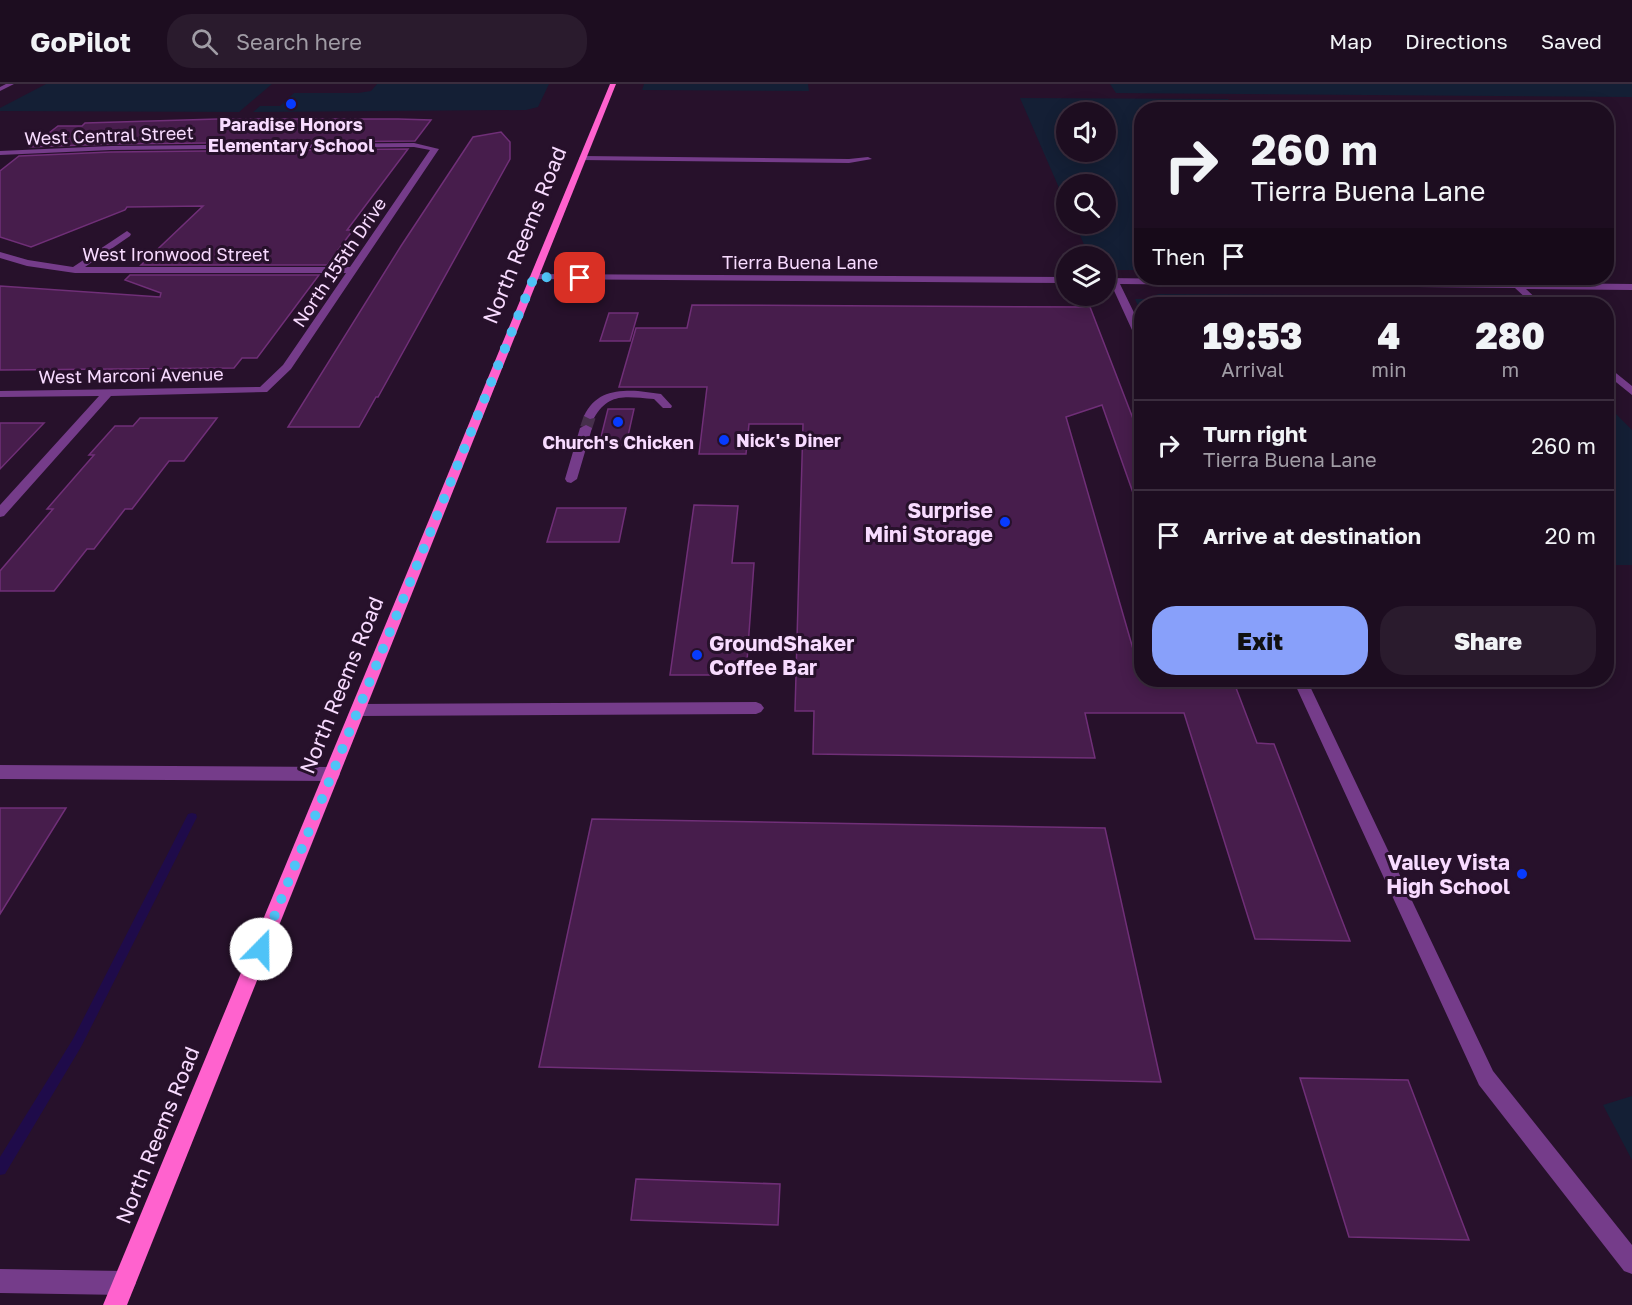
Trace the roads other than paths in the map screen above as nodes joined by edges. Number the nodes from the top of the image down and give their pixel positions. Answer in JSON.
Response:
{"nodes":[{"id":1,"x":11,"y":84,"type":"edge"},
{"id":2,"x":613,"y":84,"type":"edge"},
{"id":3,"x":0,"y":89,"type":"edge"},
{"id":4,"x":435,"y":148,"type":"joint"},
{"id":5,"x":0,"y":153,"type":"edge"},
{"id":6,"x":583,"y":158,"type":"junction"},
{"id":7,"x":868,"y":159,"type":"dead end"},
{"id":8,"x":127,"y":234,"type":"dead end"},
{"id":9,"x":0,"y":255,"type":"edge"},
{"id":10,"x":75,"y":270,"type":"junction"},
{"id":11,"x":354,"y":270,"type":"junction"},
{"id":12,"x":534,"y":277,"type":"junction"},
{"id":13,"x":1056,"y":280,"type":"edge"},
{"id":14,"x":1116,"y":281,"type":"edge"},
{"id":15,"x":1134,"y":281,"type":"edge"},
{"id":16,"x":1517,"y":285,"type":"joint"},
{"id":17,"x":1632,"y":287,"type":"edge"},
{"id":18,"x":1116,"y":292,"type":"edge"},
{"id":19,"x":1530,"y":297,"type":"edge"},
{"id":20,"x":1134,"y":326,"type":"edge"},
{"id":21,"x":1614,"y":375,"type":"edge"},
{"id":22,"x":263,"y":390,"type":"joint"},
{"id":23,"x":108,"y":392,"type":"junction"},
{"id":24,"x":1632,"y":392,"type":"edge"},
{"id":25,"x":0,"y":394,"type":"edge"},
{"id":26,"x":667,"y":406,"type":"dead end"},
{"id":27,"x":572,"y":479,"type":"dead end"},
{"id":28,"x":0,"y":513,"type":"edge"},
{"id":29,"x":1303,"y":687,"type":"edge"},
{"id":30,"x":756,"y":708,"type":"dead end"},
{"id":31,"x":359,"y":710,"type":"junction"},
{"id":32,"x":0,"y":772,"type":"edge"},
{"id":33,"x":332,"y":774,"type":"junction"},
{"id":34,"x":1632,"y":1263,"type":"edge"},
{"id":35,"x":0,"y":1281,"type":"edge"},
{"id":36,"x":124,"y":1282,"type":"junction"},
{"id":37,"x":115,"y":1305,"type":"edge"}],
"edges":[{"from":1,"to":3,"type":"street"},
{"from":2,"to":6,"type":"main road","name":"North Reems Road"},
{"from":4,"to":5,"type":"street","name":"West Central Street"},
{"from":4,"to":11,"type":"street","name":"North 155th Drive"},
{"from":6,"to":7,"type":"street"},
{"from":6,"to":12,"type":"main road","name":"North Reems Road"},
{"from":8,"to":10,"type":"street"},
{"from":9,"to":10,"type":"street","name":"West Ironwood Street"},
{"from":10,"to":11,"type":"street","name":"West Ironwood Street"},
{"from":11,"to":22,"type":"street","name":"North 155th Drive"},
{"from":12,"to":13,"type":"street","name":"Tierra Buena Lane"},
{"from":12,"to":31,"type":"main road","name":"North Reems Road"},
{"from":14,"to":15,"type":"street"},
{"from":16,"to":17,"type":"street"},
{"from":16,"to":19,"type":"street"},
{"from":18,"to":20,"type":"street"},
{"from":21,"to":24,"type":"street"},
{"from":22,"to":23,"type":"street","name":"West Marconi Avenue"},
{"from":23,"to":25,"type":"street","name":"West Marconi Avenue"},
{"from":23,"to":28,"type":"street"},
{"from":26,"to":27,"type":"street"},
{"from":29,"to":34,"type":"street"},
{"from":30,"to":31,"type":"street"},
{"from":31,"to":33,"type":"main road","name":"North Reems Road"},
{"from":32,"to":33,"type":"street"},
{"from":33,"to":36,"type":"main road","name":"North Reems Road"},
{"from":35,"to":36,"type":"street"},
{"from":36,"to":37,"type":"main road","name":"North Reems Road"}]}
